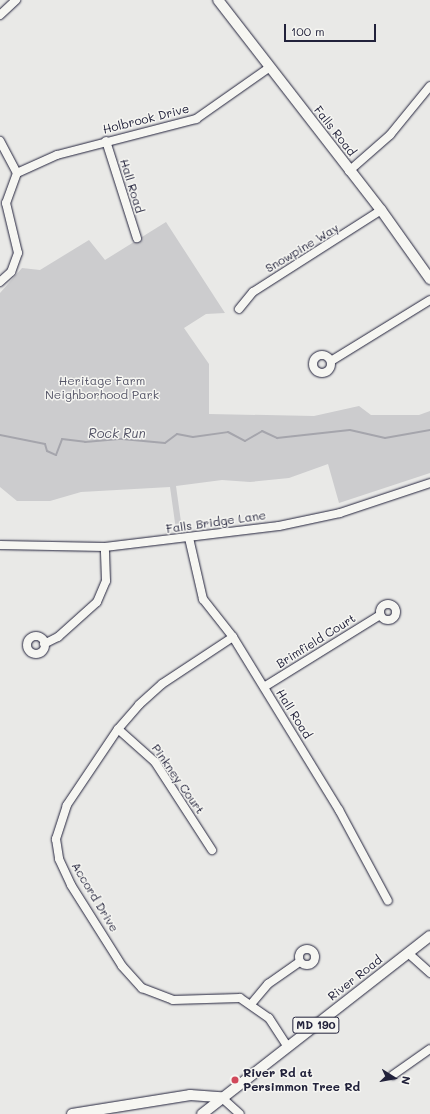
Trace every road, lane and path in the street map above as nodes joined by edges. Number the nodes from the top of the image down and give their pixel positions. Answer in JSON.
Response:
{"nodes":[{"id":1,"x":16,"y":0,"type":"edge"},
{"id":2,"x":218,"y":0,"type":"edge"},
{"id":3,"x":0,"y":15,"type":"edge"},
{"id":4,"x":270,"y":67,"type":"junction"},
{"id":5,"x":430,"y":86,"type":"edge"},
{"id":6,"x":0,"y":141,"type":"edge"},
{"id":7,"x":106,"y":141,"type":"junction"},
{"id":8,"x":349,"y":171,"type":"junction"},
{"id":9,"x":17,"y":173,"type":"junction"},
{"id":10,"x":381,"y":210,"type":"junction"},
{"id":11,"x":137,"y":238,"type":"dead end"},
{"id":12,"x":430,"y":279,"type":"edge"},
{"id":13,"x":0,"y":282,"type":"edge"},
{"id":14,"x":430,"y":300,"type":"edge"},
{"id":15,"x":239,"y":309,"type":"dead end"},
{"id":16,"x":331,"y":361,"type":"dead end"},
{"id":17,"x":430,"y":483,"type":"edge"},
{"id":18,"x":189,"y":538,"type":"junction"},
{"id":19,"x":0,"y":544,"type":"edge"},
{"id":20,"x":105,"y":547,"type":"junction"},
{"id":21,"x":380,"y":615,"type":"dead end"},
{"id":22,"x":233,"y":637,"type":"junction"},
{"id":23,"x":44,"y":644,"type":"dead end"},
{"id":24,"x":264,"y":687,"type":"junction"},
{"id":25,"x":118,"y":729,"type":"junction"},
{"id":26,"x":212,"y":850,"type":"dead end"},
{"id":27,"x":388,"y":901,"type":"dead end"},
{"id":28,"x":430,"y":936,"type":"edge"},
{"id":29,"x":408,"y":953,"type":"junction"},
{"id":30,"x":300,"y":962,"type":"dead end"},
{"id":31,"x":430,"y":973,"type":"edge"},
{"id":32,"x":252,"y":1003,"type":"junction"},
{"id":33,"x":288,"y":1047,"type":"junction"},
{"id":34,"x":430,"y":1049,"type":"edge"},
{"id":35,"x":393,"y":1075,"type":"dead end"},
{"id":36,"x":221,"y":1096,"type":"junction"},
{"id":37,"x":72,"y":1114,"type":"edge"},
{"id":38,"x":202,"y":1114,"type":"edge"},
{"id":39,"x":240,"y":1114,"type":"edge"}],
"edges":[{"from":1,"to":3,"type":"street"},
{"from":2,"to":4,"type":"main road","name":"Falls Road"},
{"from":4,"to":7,"type":"street","name":"Holbrook Drive"},
{"from":4,"to":8,"type":"main road","name":"Falls Road"},
{"from":5,"to":8,"type":"street"},
{"from":6,"to":9,"type":"street"},
{"from":7,"to":9,"type":"street","name":"Holbrook Drive"},
{"from":7,"to":11,"type":"street","name":"Hall Road"},
{"from":8,"to":10,"type":"main road","name":"Falls Road"},
{"from":9,"to":13,"type":"street"},
{"from":10,"to":12,"type":"main road","name":"Falls Road"},
{"from":10,"to":15,"type":"street","name":"Snowpine Way"},
{"from":14,"to":16,"type":"street"},
{"from":17,"to":18,"type":"street","name":"Falls Bridge Lane"},
{"from":18,"to":20,"type":"street","name":"Falls Bridge Lane"},
{"from":18,"to":22,"type":"street","name":"Hall Road"},
{"from":19,"to":20,"type":"street","name":"Falls Bridge Lane"},
{"from":20,"to":23,"type":"street"},
{"from":21,"to":24,"type":"street","name":"Brimfield Court"},
{"from":22,"to":24,"type":"street","name":"Hall Road"},
{"from":22,"to":25,"type":"street","name":"Accord Drive"},
{"from":24,"to":27,"type":"street","name":"Hall Road"},
{"from":25,"to":26,"type":"street","name":"Pinkney Court"},
{"from":25,"to":32,"type":"street","name":"Accord Drive"},
{"from":28,"to":29,"type":"main road","name":"River Road","number":"MD 190"},
{"from":29,"to":31,"type":"street"},
{"from":29,"to":33,"type":"main road","name":"River Road","number":"MD 190"},
{"from":30,"to":32,"type":"street"},
{"from":32,"to":33,"type":"street","name":"Accord Drive"},
{"from":33,"to":36,"type":"main road","name":"River Road","number":"MD 190"},
{"from":34,"to":35,"type":"street"},
{"from":36,"to":37,"type":"main road"},
{"from":36,"to":38,"type":"main road","name":"River Road","number":"MD 190"},
{"from":36,"to":39,"type":"street"}]}
